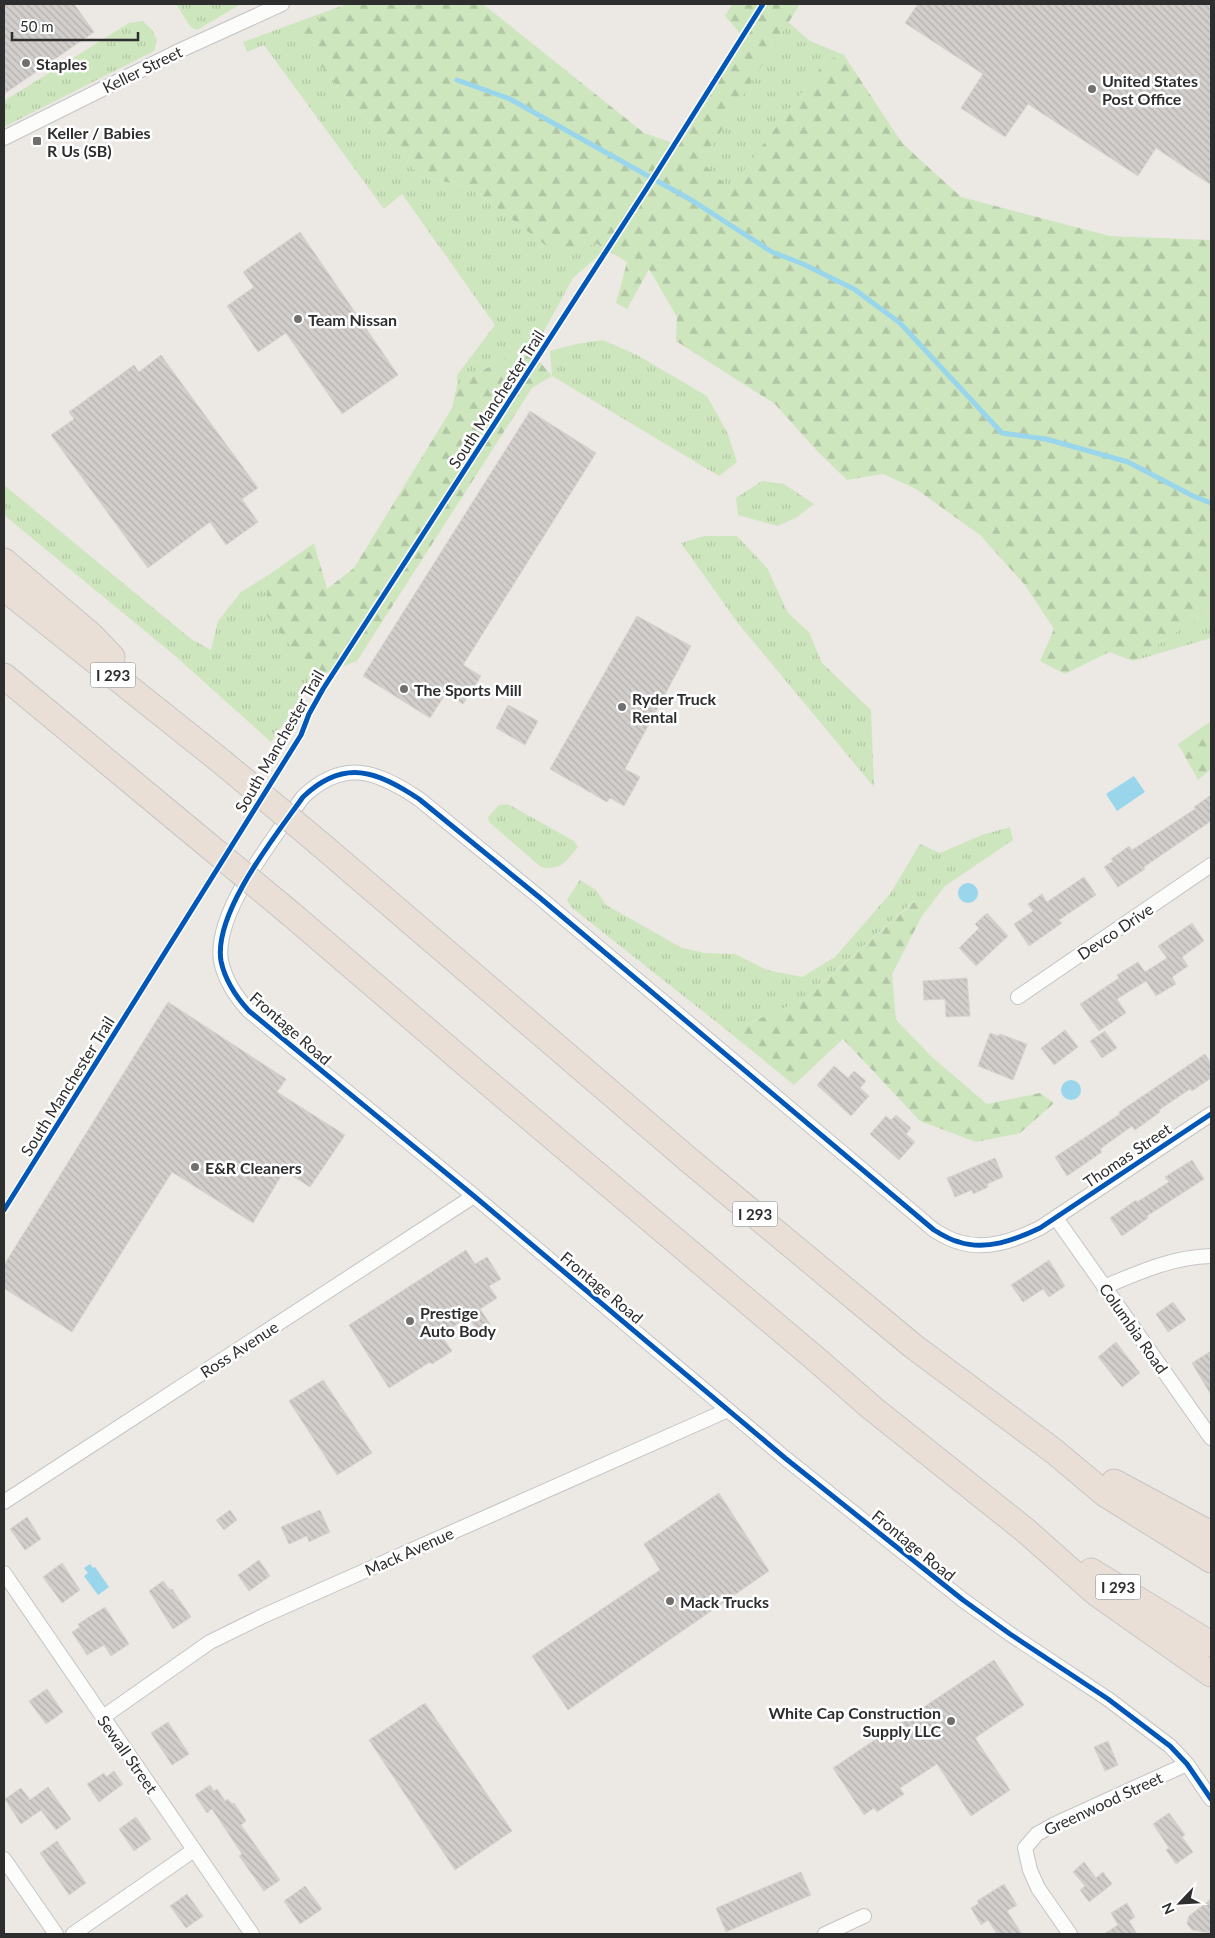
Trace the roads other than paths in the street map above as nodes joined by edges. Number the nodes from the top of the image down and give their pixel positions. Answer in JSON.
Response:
{"nodes":[{"id":1,"x":282,"y":4,"type":"edge"},
{"id":2,"x":4,"y":138,"type":"edge"},
{"id":3,"x":4,"y":561,"type":"edge"},
{"id":4,"x":4,"y":588,"type":"edge"},
{"id":5,"x":4,"y":676,"type":"edge"},
{"id":6,"x":179,"y":728,"type":"junction"},
{"id":7,"x":1211,"y":865,"type":"edge"},
{"id":8,"x":1018,"y":997,"type":"dead end"},
{"id":9,"x":1211,"y":1114,"type":"edge"},
{"id":10,"x":474,"y":1196,"type":"junction"},
{"id":11,"x":1056,"y":1218,"type":"junction"},
{"id":12,"x":1211,"y":1256,"type":"edge"},
{"id":13,"x":1104,"y":1286,"type":"junction"},
{"id":14,"x":728,"y":1410,"type":"junction"},
{"id":15,"x":1211,"y":1438,"type":"edge"},
{"id":16,"x":1055,"y":1452,"type":"junction"},
{"id":17,"x":4,"y":1502,"type":"edge"},
{"id":18,"x":1025,"y":1530,"type":"junction"},
{"id":19,"x":1211,"y":1534,"type":"edge"},
{"id":20,"x":1211,"y":1560,"type":"edge"},
{"id":21,"x":4,"y":1573,"type":"edge"},
{"id":22,"x":1211,"y":1644,"type":"edge"},
{"id":23,"x":1211,"y":1674,"type":"edge"},
{"id":24,"x":103,"y":1717,"type":"junction"},
{"id":25,"x":1187,"y":1764,"type":"junction"},
{"id":26,"x":1211,"y":1799,"type":"edge"},
{"id":27,"x":194,"y":1850,"type":"junction"},
{"id":28,"x":4,"y":1859,"type":"edge"},
{"id":29,"x":864,"y":1916,"type":"dead end"},
{"id":30,"x":832,"y":1933,"type":"edge"},
{"id":31,"x":56,"y":1934,"type":"edge"},
{"id":32,"x":72,"y":1934,"type":"edge"},
{"id":33,"x":252,"y":1934,"type":"edge"},
{"id":34,"x":1070,"y":1934,"type":"edge"}],
"edges":[{"from":1,"to":2,"type":"street","name":"Keller Street"},
{"from":3,"to":6,"type":"highway"},
{"from":4,"to":6,"type":"highway","number":"I 293"},
{"from":5,"to":18,"type":"highway","number":"I 293","bridge":true},
{"from":6,"to":16,"type":"highway","number":"I 293","bridge":true},
{"from":7,"to":8,"type":"street","name":"Devco Drive"},
{"from":9,"to":11,"type":"street","name":"Thomas Street"},
{"from":10,"to":11,"type":"street","name":"Frontage Road"},
{"from":10,"to":14,"type":"street","name":"Frontage Road"},
{"from":10,"to":17,"type":"street","name":"Ross Avenue"},
{"from":11,"to":13,"type":"street","name":"Columbia Road"},
{"from":12,"to":13,"type":"street"},
{"from":13,"to":15,"type":"street","name":"Columbia Road"},
{"from":14,"to":24,"type":"street","name":"Mack Avenue"},
{"from":14,"to":25,"type":"street","name":"Frontage Road"},
{"from":16,"to":19,"type":"highway"},
{"from":16,"to":20,"type":"highway","number":"I 293"},
{"from":18,"to":22,"type":"highway","number":"I 293"},
{"from":18,"to":23,"type":"highway"},
{"from":21,"to":24,"type":"street","name":"Sewall Street"},
{"from":24,"to":27,"type":"street","name":"Sewall Street"},
{"from":25,"to":26,"type":"street","name":"Frontage Road"},
{"from":25,"to":34,"type":"street","name":"Greenwood Street"},
{"from":27,"to":32,"type":"street"},
{"from":27,"to":33,"type":"street","name":"Sewall Street"},
{"from":28,"to":31,"type":"street"},
{"from":29,"to":30,"type":"street"}]}
